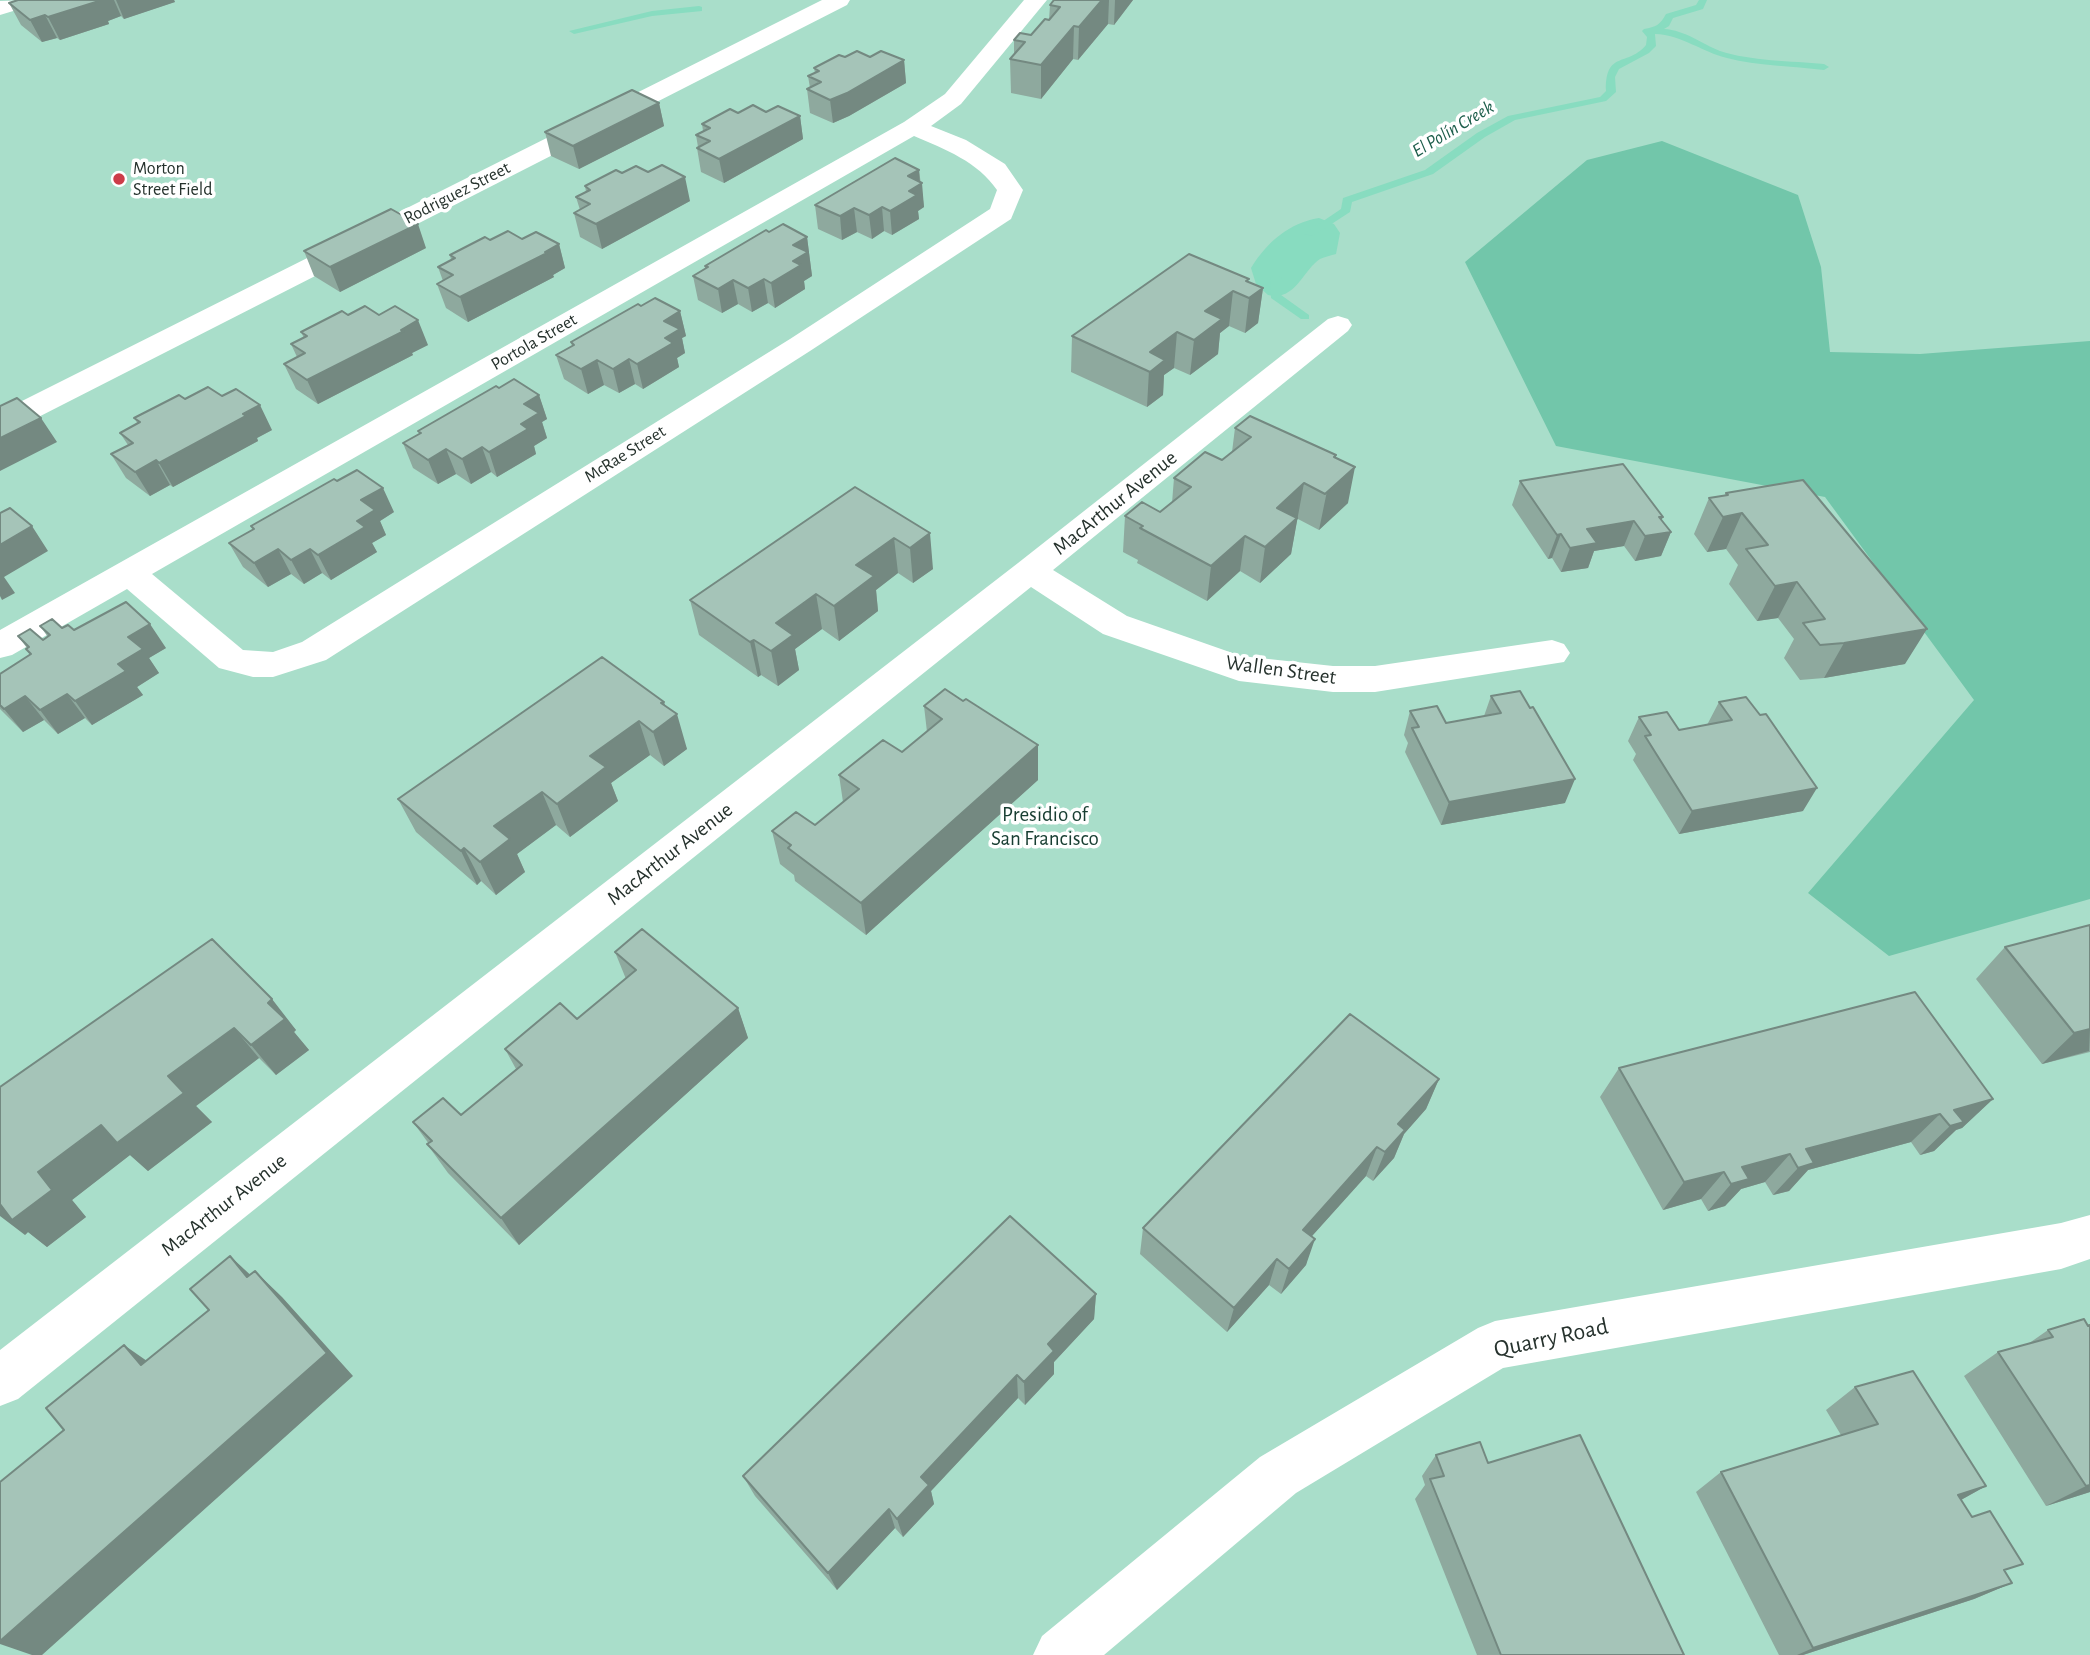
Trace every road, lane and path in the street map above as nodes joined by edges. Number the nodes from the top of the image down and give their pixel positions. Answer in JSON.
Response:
{"nodes":[{"id":1,"x":25,"y":0,"type":"edge"},
{"id":2,"x":839,"y":0,"type":"edge"},
{"id":3,"x":1036,"y":0,"type":"edge"},
{"id":4,"x":0,"y":8,"type":"edge"},
{"id":5,"x":913,"y":127,"type":"junction"},
{"id":6,"x":1338,"y":325,"type":"dead end"},
{"id":7,"x":0,"y":424,"type":"edge"},
{"id":8,"x":1030,"y":571,"type":"junction"},
{"id":9,"x":128,"y":572,"type":"junction"},
{"id":10,"x":0,"y":646,"type":"edge"},
{"id":11,"x":1552,"y":653,"type":"dead end"},
{"id":12,"x":2090,"y":1237,"type":"edge"},
{"id":13,"x":0,"y":1381,"type":"edge"},
{"id":14,"x":1061,"y":1655,"type":"edge"}],
"edges":[{"from":1,"to":4,"type":"street"},
{"from":2,"to":7,"type":"street","name":"Rodriguez Street"},
{"from":3,"to":5,"type":"street","name":"Portola Street"},
{"from":5,"to":9,"type":"street","name":"Portola Street"},
{"from":5,"to":9,"type":"street","name":"McRae Street"},
{"from":6,"to":8,"type":"street","name":"MacArthur Avenue"},
{"from":8,"to":11,"type":"street","name":"Wallen Street"},
{"from":8,"to":13,"type":"street","name":"MacArthur Avenue"},
{"from":9,"to":10,"type":"street","name":"Portola Street"},
{"from":12,"to":14,"type":"street","name":"Quarry Road"}]}
